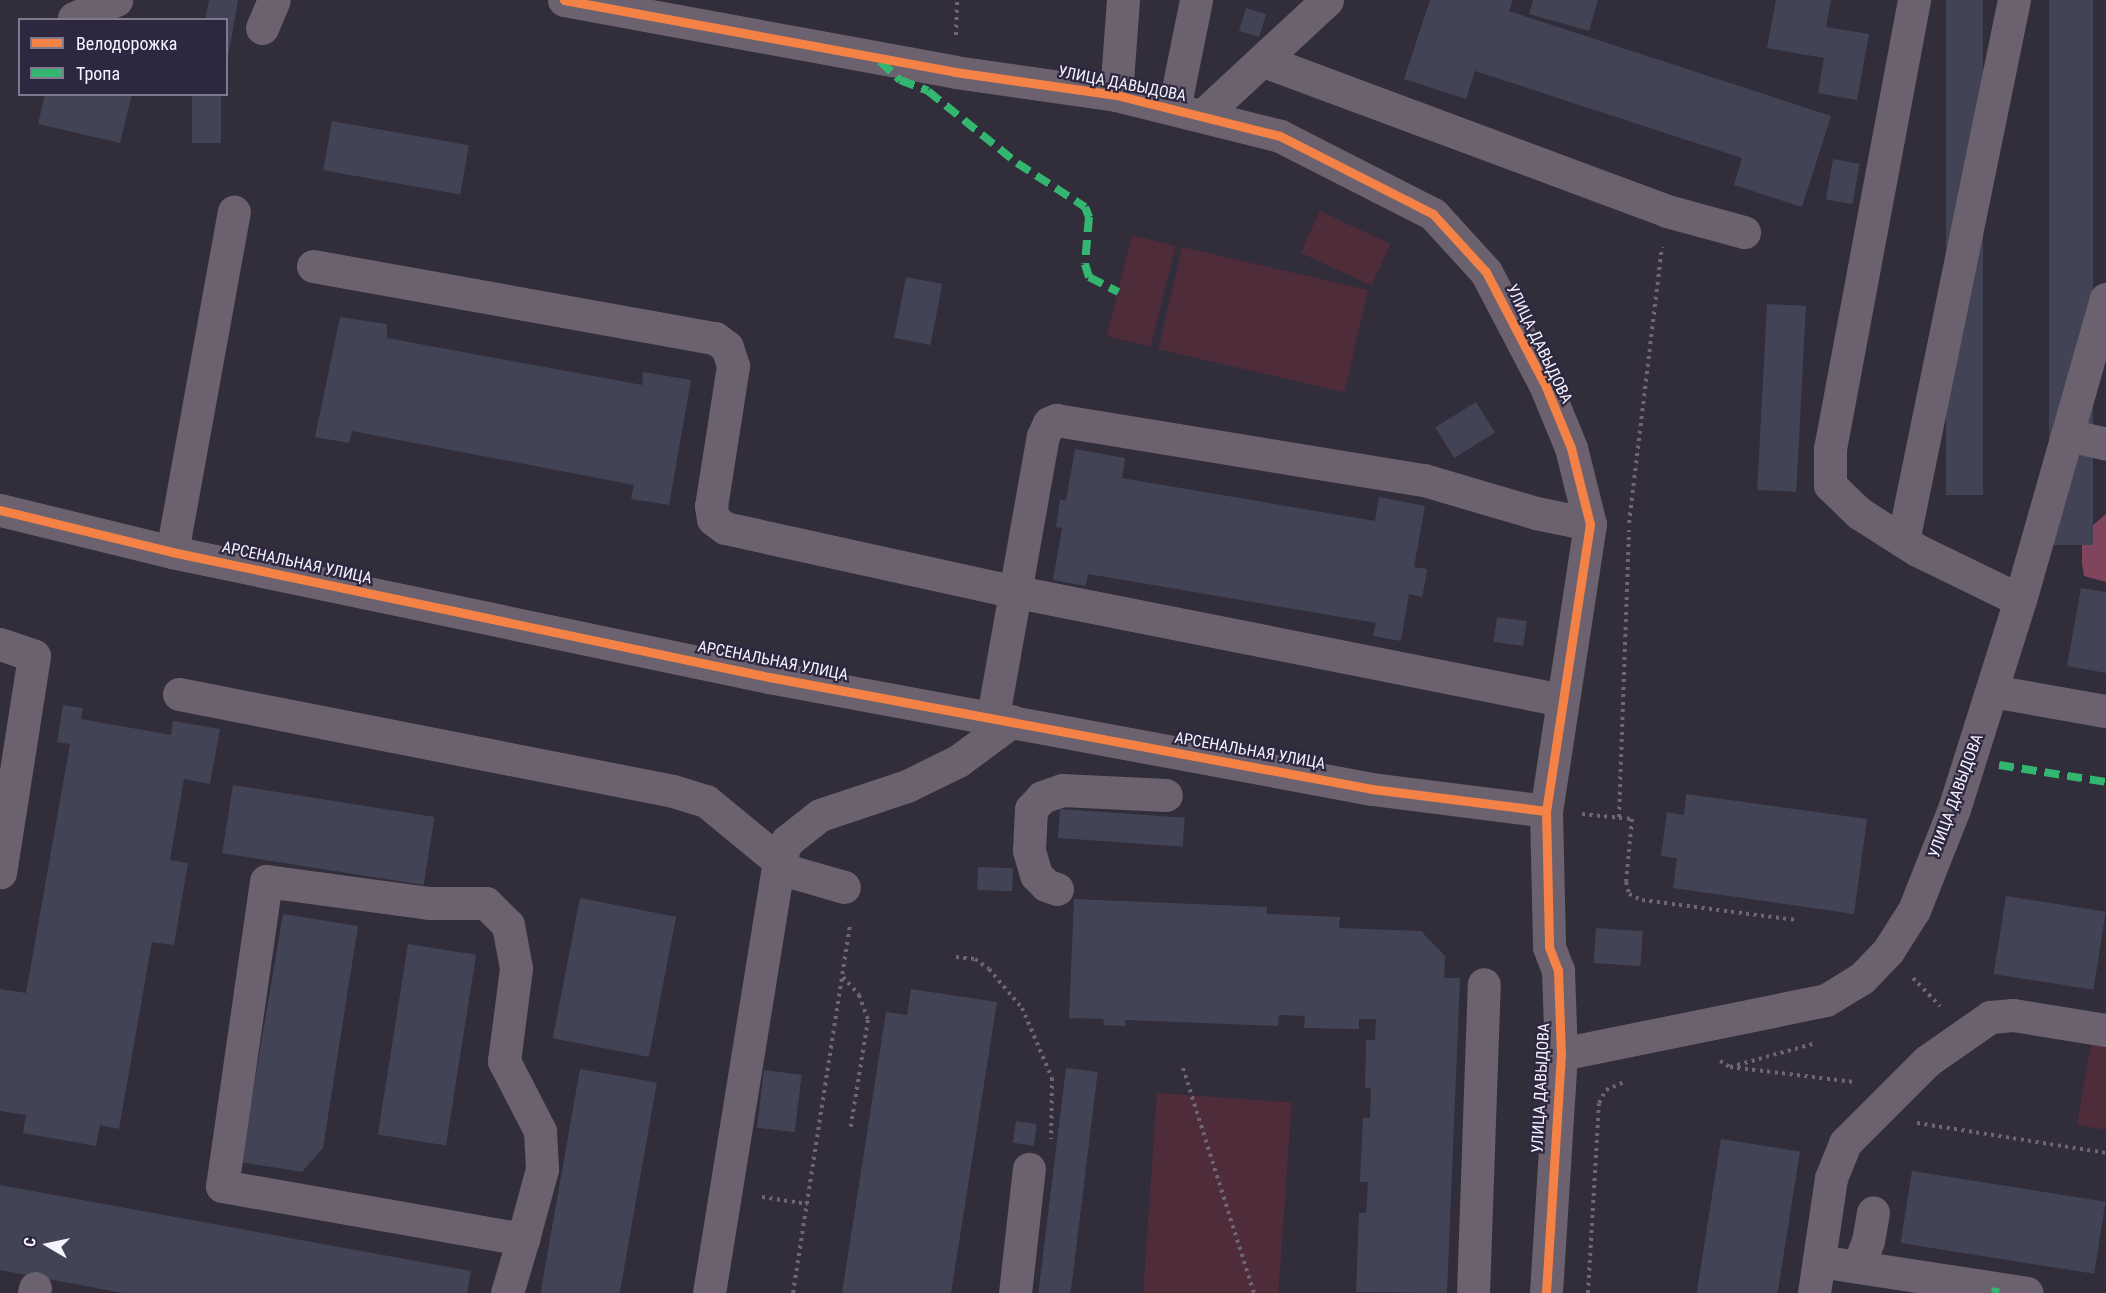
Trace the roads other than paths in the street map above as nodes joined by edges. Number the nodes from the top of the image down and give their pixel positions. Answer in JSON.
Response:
{"nodes":[{"id":1,"x":116,"y":0,"type":"edge"},
{"id":2,"x":564,"y":0,"type":"edge"},
{"id":3,"x":1123,"y":0,"type":"edge"},
{"id":4,"x":1196,"y":0,"type":"edge"},
{"id":5,"x":1327,"y":0,"type":"edge"},
{"id":6,"x":1914,"y":0,"type":"edge"},
{"id":7,"x":2014,"y":0,"type":"edge"},
{"id":8,"x":74,"y":18,"type":"dead end"},
{"id":9,"x":1264,"y":61,"type":"junction"},
{"id":10,"x":1116,"y":95,"type":"junction"},
{"id":11,"x":1188,"y":112,"type":"junction"},
{"id":12,"x":234,"y":212,"type":"dead end"},
{"id":13,"x":1744,"y":232,"type":"dead end"},
{"id":14,"x":313,"y":266,"type":"dead end"},
{"id":15,"x":2106,"y":299,"type":"edge"},
{"id":16,"x":2068,"y":435,"type":"junction"},
{"id":17,"x":2106,"y":444,"type":"edge"},
{"id":18,"x":0,"y":510,"type":"edge"},
{"id":19,"x":1590,"y":524,"type":"junction"},
{"id":20,"x":1903,"y":541,"type":"junction"},
{"id":21,"x":172,"y":552,"type":"junction"},
{"id":22,"x":1017,"y":592,"type":"junction"},
{"id":23,"x":2020,"y":600,"type":"junction"},
{"id":24,"x":0,"y":644,"type":"edge"},
{"id":25,"x":1992,"y":691,"type":"junction"},
{"id":26,"x":179,"y":694,"type":"dead end"},
{"id":27,"x":1562,"y":700,"type":"junction"},
{"id":28,"x":2106,"y":711,"type":"edge"},
{"id":29,"x":1003,"y":719,"type":"junction"},
{"id":30,"x":1166,"y":795,"type":"dead end"},
{"id":31,"x":1546,"y":811,"type":"junction"},
{"id":32,"x":779,"y":859,"type":"junction"},
{"id":33,"x":0,"y":872,"type":"edge"},
{"id":34,"x":844,"y":887,"type":"road end"},
{"id":35,"x":1057,"y":888,"type":"dead end"},
{"id":36,"x":1484,"y":984,"type":"dead end"},
{"id":37,"x":2106,"y":1030,"type":"edge"},
{"id":38,"x":1561,"y":1054,"type":"junction"},
{"id":39,"x":1040,"y":1159,"type":"road end"},
{"id":40,"x":1873,"y":1212,"type":"dead end"},
{"id":41,"x":523,"y":1239,"type":"junction"},
{"id":42,"x":1819,"y":1261,"type":"junction"},
{"id":43,"x":1858,"y":1267,"type":"junction"},
{"id":44,"x":507,"y":1293,"type":"edge"},
{"id":45,"x":709,"y":1293,"type":"edge"},
{"id":46,"x":1015,"y":1293,"type":"edge"},
{"id":47,"x":1473,"y":1293,"type":"edge"},
{"id":48,"x":1546,"y":1293,"type":"edge"},
{"id":49,"x":1814,"y":1293,"type":"edge"},
{"id":50,"x":2026,"y":1293,"type":"edge"}],
"edges":[{"from":1,"to":8,"type":"street"},
{"from":2,"to":10,"type":"street","name":"УЛИЦА ДАВЫДОВА"},
{"from":3,"to":10,"type":"street"},
{"from":4,"to":11,"type":"street"},
{"from":5,"to":9,"type":"street"},
{"from":6,"to":20,"type":"street"},
{"from":7,"to":20,"type":"street"},
{"from":9,"to":11,"type":"street"},
{"from":9,"to":13,"type":"street"},
{"from":10,"to":11,"type":"street","name":"УЛИЦА ДАВЫДОВА"},
{"from":11,"to":19,"type":"street","name":"УЛИЦА ДАВЫДОВА"},
{"from":12,"to":21,"type":"street"},
{"from":14,"to":22,"type":"street"},
{"from":15,"to":16,"type":"street","name":"УЛИЦА ДАВЫДОВА"},
{"from":16,"to":17,"type":"street"},
{"from":16,"to":23,"type":"street","name":"УЛИЦА ДАВЫДОВА"},
{"from":18,"to":21,"type":"street","name":"АРСЕНАЛЬНАЯ УЛИЦА"},
{"from":19,"to":22,"type":"street"},
{"from":19,"to":27,"type":"street","name":"УЛИЦА ДАВЫДОВА"},
{"from":20,"to":23,"type":"street"},
{"from":21,"to":29,"type":"street","name":"АРСЕНАЛЬНАЯ УЛИЦА"},
{"from":22,"to":27,"type":"street"},
{"from":22,"to":29,"type":"street"},
{"from":23,"to":25,"type":"street","name":"УЛИЦА ДАВЫДОВА"},
{"from":24,"to":33,"type":"street"},
{"from":25,"to":28,"type":"street"},
{"from":25,"to":38,"type":"street","name":"УЛИЦА ДАВЫДОВА"},
{"from":26,"to":32,"type":"street"},
{"from":27,"to":31,"type":"street","name":"УЛИЦА ДАВЫДОВА"},
{"from":29,"to":31,"type":"street","name":"АРСЕНАЛЬНАЯ УЛИЦА"},
{"from":29,"to":32,"type":"street"},
{"from":30,"to":35,"type":"street"},
{"from":31,"to":38,"type":"street","name":"УЛИЦА ДАВЫДОВА"},
{"from":32,"to":34,"type":"street"},
{"from":32,"to":45,"type":"street"},
{"from":36,"to":47,"type":"street"},
{"from":37,"to":42,"type":"street"},
{"from":38,"to":48,"type":"street","name":"УЛИЦА ДАВЫДОВА"},
{"from":39,"to":46,"type":"street"},
{"from":40,"to":43,"type":"street"},
{"from":41,"to":41,"type":"street"},
{"from":41,"to":44,"type":"street"},
{"from":42,"to":43,"type":"street"},
{"from":42,"to":49,"type":"street"},
{"from":43,"to":50,"type":"street"}]}
